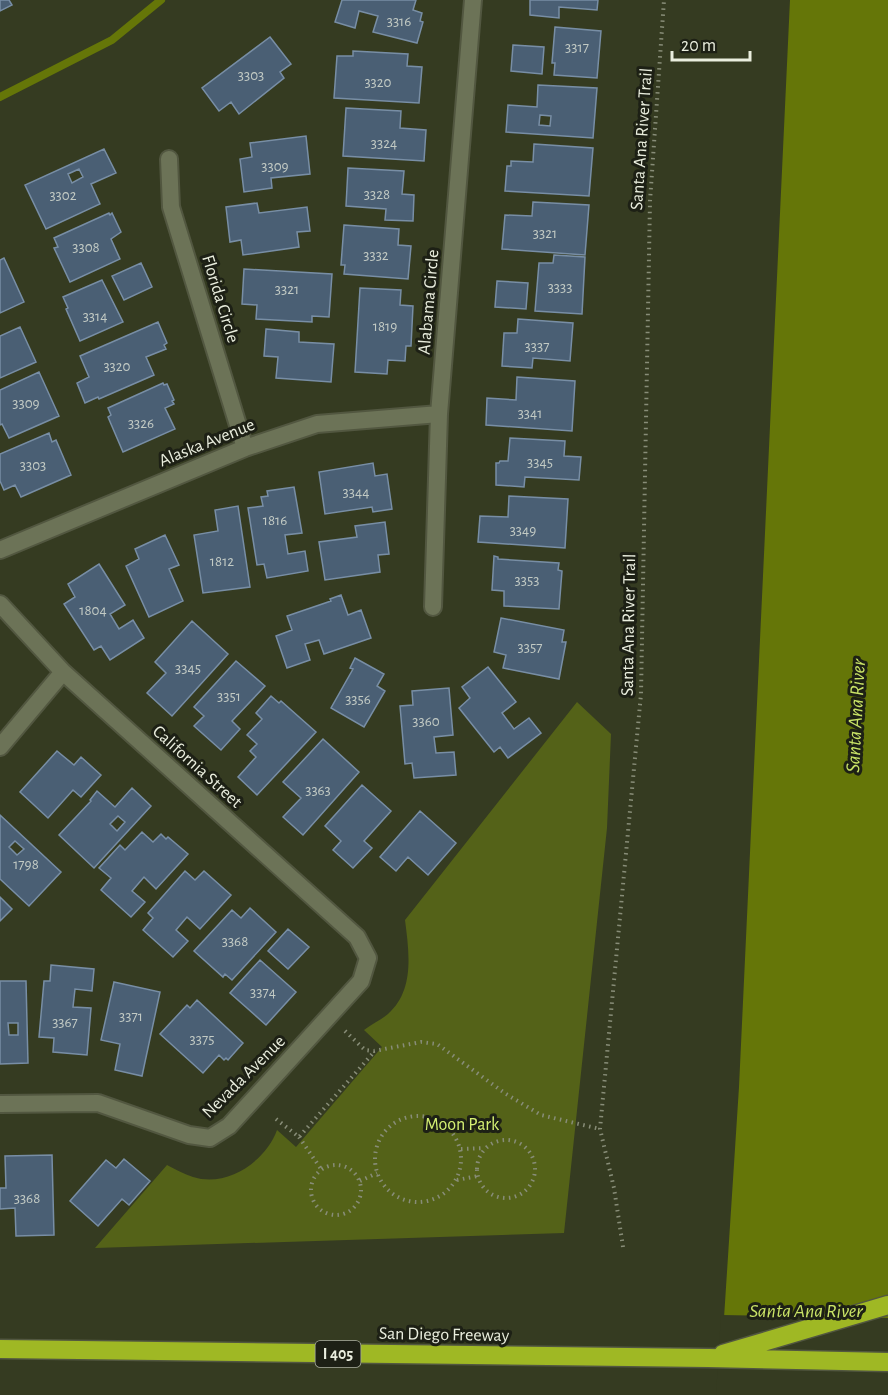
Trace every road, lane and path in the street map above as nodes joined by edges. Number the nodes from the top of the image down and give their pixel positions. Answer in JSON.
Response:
{"nodes":[{"id":1,"x":473,"y":0,"type":"edge"},
{"id":2,"x":664,"y":0,"type":"edge"},
{"id":3,"x":169,"y":159,"type":"dead end"},
{"id":4,"x":439,"y":414,"type":"junction"},
{"id":5,"x":245,"y":448,"type":"junction"},
{"id":6,"x":0,"y":550,"type":"edge"},
{"id":7,"x":0,"y":604,"type":"edge"},
{"id":8,"x":433,"y":608,"type":"dead end"},
{"id":9,"x":63,"y":672,"type":"junction"},
{"id":10,"x":0,"y":747,"type":"edge"},
{"id":11,"x":368,"y":958,"type":"joint"},
{"id":12,"x":330,"y":1017,"type":"junction"},
{"id":13,"x":374,"y":1051,"type":"junction"},
{"id":14,"x":0,"y":1104,"type":"edge"},
{"id":15,"x":276,"y":1119,"type":"dead end"},
{"id":16,"x":600,"y":1129,"type":"junction"},
{"id":17,"x":299,"y":1137,"type":"junction"},
{"id":18,"x":485,"y":1148,"type":"junction"},
{"id":19,"x":460,"y":1149,"type":"junction"},
{"id":20,"x":321,"y":1169,"type":"junction"},
{"id":21,"x":377,"y":1173,"type":"junction"},
{"id":22,"x":478,"y":1176,"type":"junction"},
{"id":23,"x":360,"y":1181,"type":"junction"},
{"id":24,"x":456,"y":1181,"type":"junction"},
{"id":25,"x":623,"y":1247,"type":"dead end"},
{"id":26,"x":888,"y":1305,"type":"edge"},
{"id":27,"x":0,"y":1350,"type":"edge"},
{"id":28,"x":708,"y":1358,"type":"junction"},
{"id":29,"x":888,"y":1362,"type":"edge"}],
"edges":[{"from":1,"to":4,"type":"street","name":"Alabama Circle"},
{"from":2,"to":16,"type":"path","name":"Santa Ana River Trail"},
{"from":3,"to":5,"type":"street","name":"Florida Circle"},
{"from":4,"to":5,"type":"street","name":"Alaska Avenue"},
{"from":4,"to":8,"type":"street","name":"Alabama Circle"},
{"from":5,"to":6,"type":"street","name":"Alaska Avenue"},
{"from":7,"to":9,"type":"street","name":"California Street"},
{"from":9,"to":10,"type":"street"},
{"from":9,"to":11,"type":"street","name":"California Street"},
{"from":11,"to":12,"type":"street","name":"Nevada Avenue"},
{"from":12,"to":13,"type":"path"},
{"from":12,"to":14,"type":"street","name":"Nevada Avenue"},
{"from":13,"to":16,"type":"path"},
{"from":13,"to":17,"type":"path"},
{"from":15,"to":17,"type":"path"},
{"from":16,"to":25,"type":"path","name":"Santa Ana River Trail"},
{"from":17,"to":20,"type":"path"},
{"from":18,"to":19,"type":"path"},
{"from":18,"to":22,"type":"path"},
{"from":18,"to":22,"type":"path"},
{"from":19,"to":21,"type":"path"},
{"from":19,"to":24,"type":"path"},
{"from":20,"to":23,"type":"path"},
{"from":20,"to":23,"type":"path"},
{"from":21,"to":23,"type":"path"},
{"from":21,"to":24,"type":"path"},
{"from":22,"to":24,"type":"path"},
{"from":26,"to":28,"type":"highway"},
{"from":27,"to":28,"type":"highway","name":"San Diego Freeway","number":"I 405"},
{"from":28,"to":29,"type":"highway","name":"San Diego Freeway","number":"I 405"}]}
